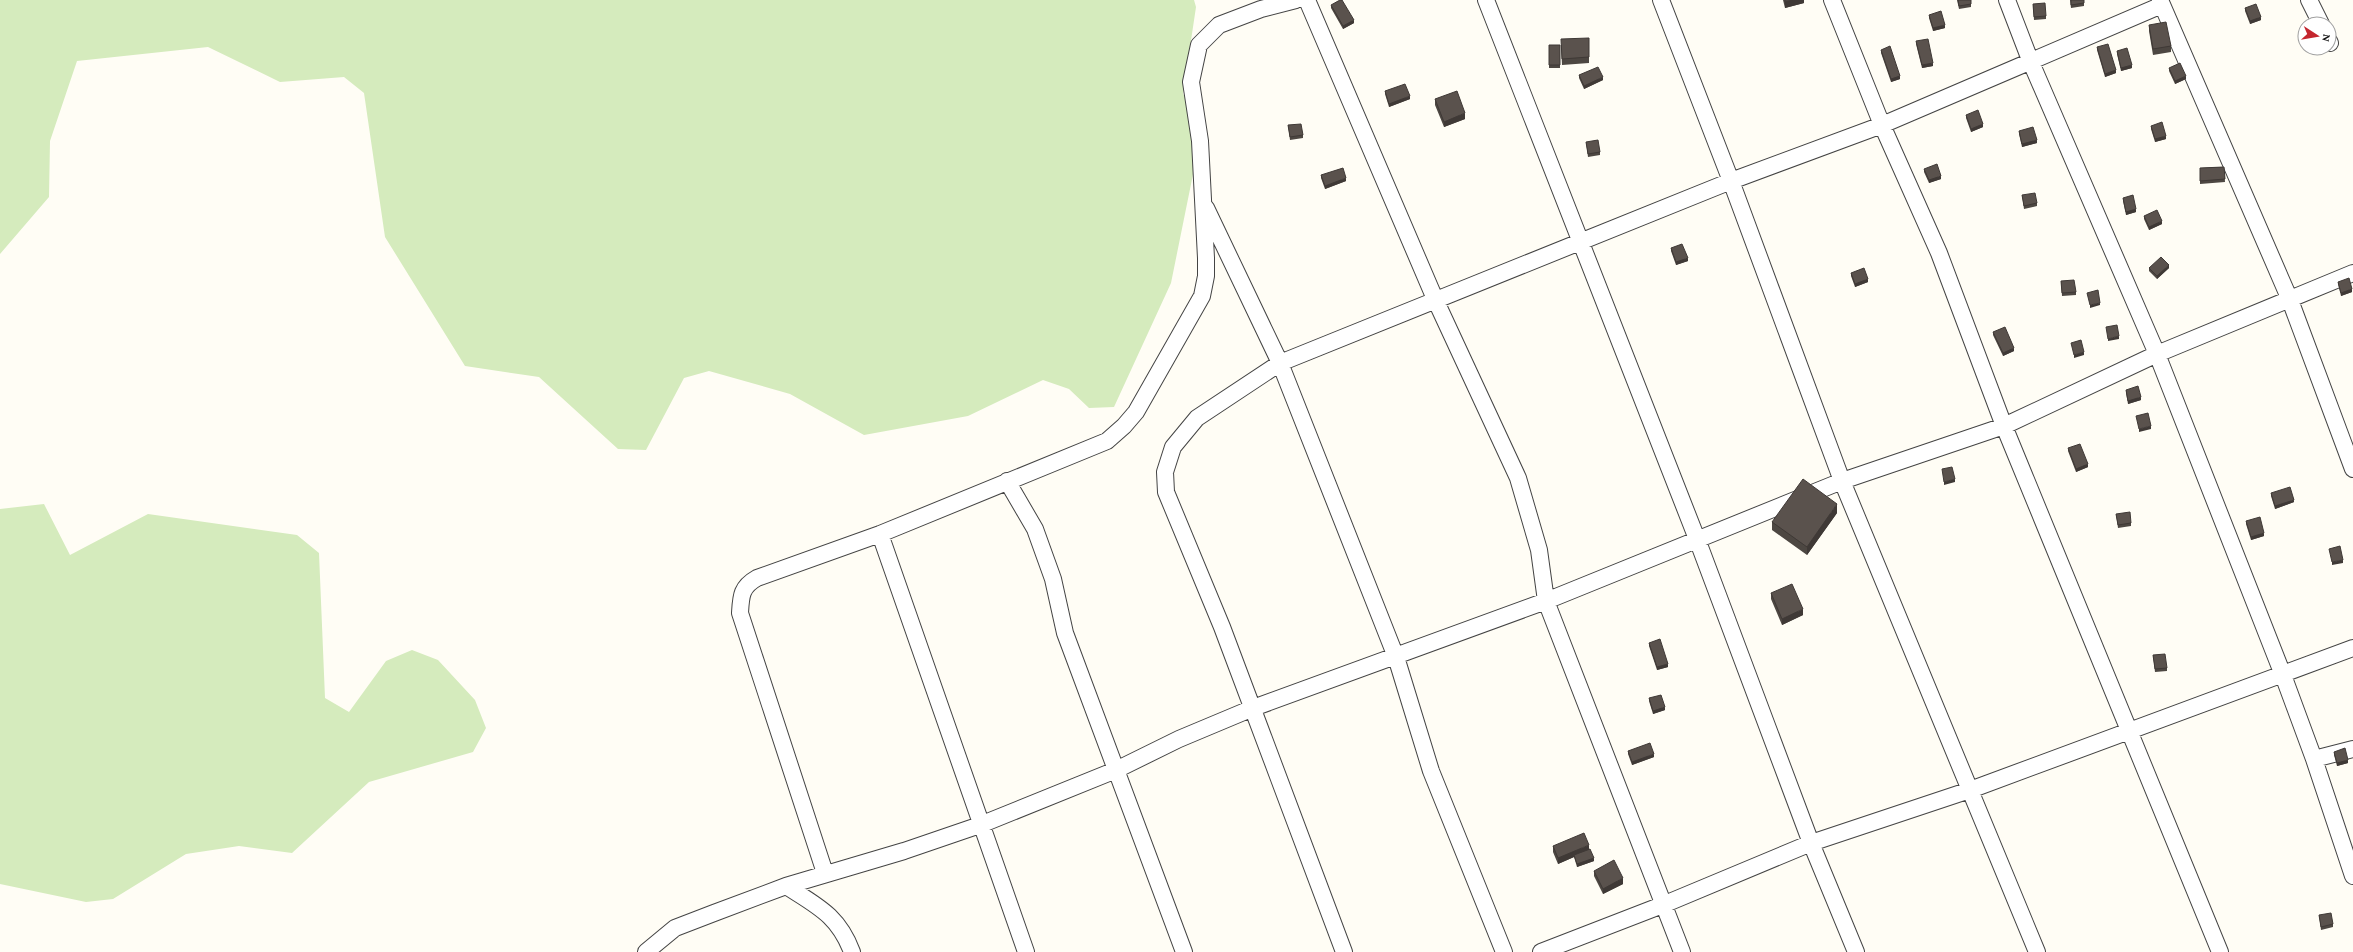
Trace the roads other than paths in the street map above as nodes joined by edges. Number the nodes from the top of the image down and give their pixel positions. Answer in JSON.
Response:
{"nodes":[{"id":1,"x":1296,"y":0,"type":"edge"},
{"id":2,"x":1307,"y":0,"type":"edge"},
{"id":3,"x":1486,"y":0,"type":"edge"},
{"id":4,"x":1661,"y":0,"type":"edge"},
{"id":5,"x":1832,"y":0,"type":"edge"},
{"id":6,"x":2007,"y":0,"type":"edge"},
{"id":7,"x":2309,"y":0,"type":"edge"},
{"id":8,"x":2161,"y":2,"type":"edge"},
{"id":9,"x":2317,"y":16,"type":"edge"},
{"id":10,"x":2030,"y":60,"type":"junction"},
{"id":11,"x":1882,"y":125,"type":"junction"},
{"id":12,"x":1731,"y":181,"type":"junction"},
{"id":13,"x":1202,"y":201,"type":"junction"},
{"id":14,"x":1582,"y":240,"type":"junction"},
{"id":15,"x":2353,"y":272,"type":"edge"},
{"id":16,"x":1435,"y":299,"type":"junction"},
{"id":17,"x":2290,"y":300,"type":"junction"},
{"id":18,"x":2157,"y":354,"type":"junction"},
{"id":19,"x":1280,"y":363,"type":"junction"},
{"id":20,"x":2004,"y":426,"type":"junction"},
{"id":21,"x":2353,"y":468,"type":"edge"},
{"id":22,"x":1007,"y":481,"type":"junction"},
{"id":23,"x":1842,"y":481,"type":"junction"},
{"id":24,"x":880,"y":534,"type":"junction"},
{"id":25,"x":1698,"y":539,"type":"junction"},
{"id":26,"x":1546,"y":601,"type":"junction"},
{"id":27,"x":2353,"y":648,"type":"edge"},
{"id":28,"x":1396,"y":657,"type":"junction"},
{"id":29,"x":2283,"y":675,"type":"junction"},
{"id":30,"x":1253,"y":708,"type":"junction"},
{"id":31,"x":2129,"y":732,"type":"junction"},
{"id":32,"x":2353,"y":749,"type":"edge"},
{"id":33,"x":2314,"y":759,"type":"junction"},
{"id":34,"x":1116,"y":770,"type":"junction"},
{"id":35,"x":1970,"y":790,"type":"junction"},
{"id":36,"x":980,"y":825,"type":"junction"},
{"id":37,"x":1810,"y":843,"type":"junction"},
{"id":38,"x":824,"y":873,"type":"junction"},
{"id":39,"x":2353,"y":876,"type":"edge"},
{"id":40,"x":786,"y":886,"type":"junction"},
{"id":41,"x":1665,"y":904,"type":"junction"},
{"id":42,"x":646,"y":952,"type":"edge"},
{"id":43,"x":852,"y":952,"type":"edge"},
{"id":44,"x":1026,"y":952,"type":"edge"},
{"id":45,"x":1184,"y":952,"type":"edge"},
{"id":46,"x":1344,"y":952,"type":"edge"},
{"id":47,"x":1504,"y":952,"type":"edge"},
{"id":48,"x":1541,"y":952,"type":"edge"},
{"id":49,"x":1682,"y":952,"type":"edge"},
{"id":50,"x":1856,"y":952,"type":"edge"},
{"id":51,"x":2037,"y":952,"type":"edge"},
{"id":52,"x":2220,"y":952,"type":"edge"}],
"edges":[{"from":1,"to":13,"type":"street"},
{"from":2,"to":16,"type":"street"},
{"from":3,"to":14,"type":"street"},
{"from":4,"to":12,"type":"street"},
{"from":5,"to":11,"type":"street"},
{"from":6,"to":10,"type":"street"},
{"from":7,"to":9,"type":"street"},
{"from":8,"to":10,"type":"street"},
{"from":8,"to":17,"type":"street"},
{"from":10,"to":11,"type":"street"},
{"from":10,"to":18,"type":"street"},
{"from":11,"to":12,"type":"street"},
{"from":11,"to":20,"type":"street"},
{"from":12,"to":14,"type":"street"},
{"from":12,"to":23,"type":"street"},
{"from":13,"to":19,"type":"street"},
{"from":13,"to":22,"type":"street"},
{"from":14,"to":16,"type":"street"},
{"from":14,"to":25,"type":"street"},
{"from":15,"to":17,"type":"street"},
{"from":16,"to":19,"type":"street"},
{"from":16,"to":26,"type":"street"},
{"from":17,"to":18,"type":"street"},
{"from":17,"to":21,"type":"street"},
{"from":18,"to":20,"type":"street"},
{"from":18,"to":29,"type":"street"},
{"from":19,"to":28,"type":"street"},
{"from":19,"to":30,"type":"street"},
{"from":20,"to":23,"type":"street"},
{"from":20,"to":31,"type":"street"},
{"from":22,"to":24,"type":"street"},
{"from":22,"to":34,"type":"street"},
{"from":23,"to":25,"type":"street"},
{"from":23,"to":35,"type":"street"},
{"from":24,"to":36,"type":"street"},
{"from":24,"to":38,"type":"street"},
{"from":25,"to":26,"type":"street"},
{"from":25,"to":37,"type":"street"},
{"from":26,"to":28,"type":"street"},
{"from":26,"to":41,"type":"street"},
{"from":27,"to":29,"type":"street"},
{"from":28,"to":30,"type":"street"},
{"from":28,"to":47,"type":"street"},
{"from":29,"to":31,"type":"street"},
{"from":29,"to":33,"type":"street"},
{"from":30,"to":34,"type":"street"},
{"from":30,"to":46,"type":"street"},
{"from":31,"to":35,"type":"street"},
{"from":31,"to":52,"type":"street"},
{"from":32,"to":33,"type":"street"},
{"from":33,"to":39,"type":"street"},
{"from":34,"to":36,"type":"street"},
{"from":34,"to":45,"type":"street"},
{"from":35,"to":37,"type":"street"},
{"from":35,"to":51,"type":"street"},
{"from":36,"to":38,"type":"street"},
{"from":36,"to":44,"type":"street"},
{"from":37,"to":41,"type":"street"},
{"from":37,"to":50,"type":"street"},
{"from":38,"to":40,"type":"street"},
{"from":40,"to":42,"type":"street"},
{"from":40,"to":43,"type":"street"},
{"from":41,"to":48,"type":"street"},
{"from":41,"to":49,"type":"street"}]}
